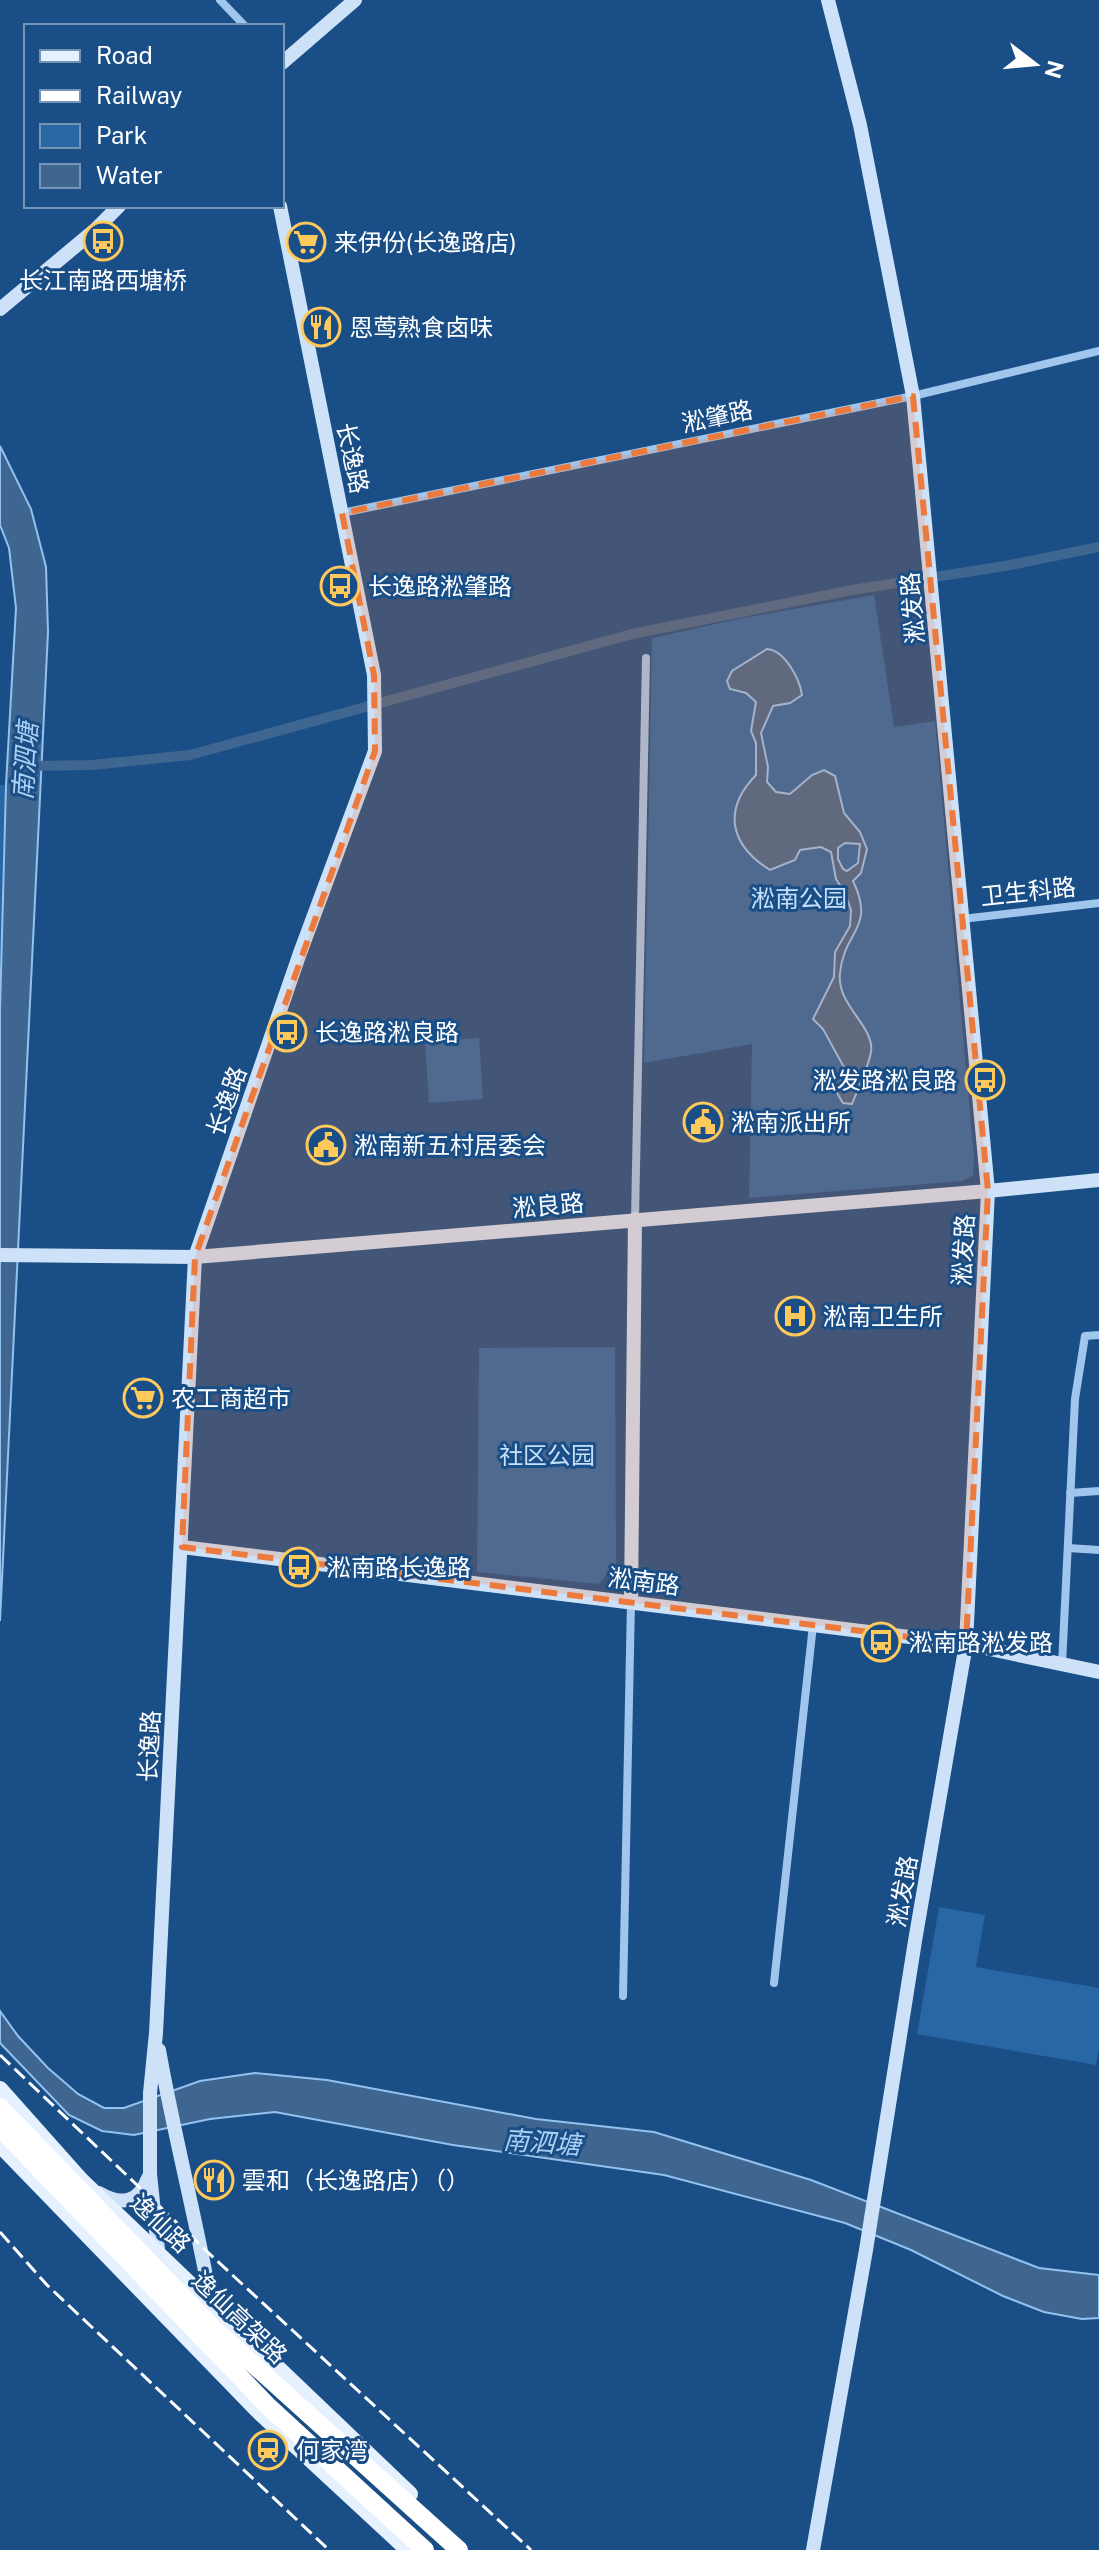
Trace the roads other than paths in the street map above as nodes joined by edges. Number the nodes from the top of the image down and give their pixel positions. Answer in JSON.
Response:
{"nodes":[{"id":1,"x":220,"y":0,"type":"edge"},
{"id":2,"x":355,"y":0,"type":"edge"},
{"id":3,"x":828,"y":0,"type":"edge"},
{"id":4,"x":243,"y":24,"type":"edge"},
{"id":5,"x":284,"y":61,"type":"edge"},
{"id":6,"x":117,"y":208,"type":"edge"},
{"id":7,"x":280,"y":208,"type":"edge"},
{"id":8,"x":0,"y":309,"type":"edge"},
{"id":9,"x":1099,"y":351,"type":"edge"},
{"id":10,"x":913,"y":396,"type":"junction"},
{"id":11,"x":342,"y":513,"type":"junction"},
{"id":12,"x":646,"y":658,"type":"dead end"},
{"id":13,"x":1099,"y":903,"type":"edge"},
{"id":14,"x":962,"y":919,"type":"junction"},
{"id":15,"x":1099,"y":1180,"type":"edge"},
{"id":16,"x":988,"y":1191,"type":"junction"},
{"id":17,"x":635,"y":1219,"type":"junction"},
{"id":18,"x":0,"y":1255,"type":"edge"},
{"id":19,"x":195,"y":1257,"type":"junction"},
{"id":20,"x":1099,"y":1335,"type":"edge"},
{"id":21,"x":1099,"y":1491,"type":"edge"},
{"id":22,"x":1070,"y":1493,"type":"junction"},
{"id":23,"x":182,"y":1547,"type":"junction"},
{"id":24,"x":1068,"y":1548,"type":"junction"},
{"id":25,"x":1099,"y":1550,"type":"edge"},
{"id":26,"x":631,"y":1602,"type":"junction"},
{"id":27,"x":813,"y":1625,"type":"junction"},
{"id":28,"x":966,"y":1644,"type":"junction"},
{"id":29,"x":1062,"y":1666,"type":"junction"},
{"id":30,"x":1099,"y":1672,"type":"edge"},
{"id":31,"x":774,"y":1983,"type":"dead end"},
{"id":32,"x":623,"y":1996,"type":"dead end"},
{"id":33,"x":156,"y":2033,"type":"junction"},
{"id":34,"x":0,"y":2089,"type":"edge"},
{"id":35,"x":0,"y":2107,"type":"edge"},
{"id":36,"x":0,"y":2128,"type":"edge"},
{"id":37,"x":0,"y":2145,"type":"edge"},
{"id":38,"x":150,"y":2174,"type":"junction"},
{"id":39,"x":88,"y":2186,"type":"junction"},
{"id":40,"x":159,"y":2255,"type":"junction"},
{"id":41,"x":211,"y":2306,"type":"junction"},
{"id":42,"x":157,"y":2307,"type":"junction"},
{"id":43,"x":220,"y":2372,"type":"junction"},
{"id":44,"x":408,"y":2550,"type":"edge"},
{"id":45,"x":425,"y":2550,"type":"edge"},
{"id":46,"x":459,"y":2550,"type":"edge"},
{"id":47,"x":469,"y":2550,"type":"edge"},
{"id":48,"x":813,"y":2550,"type":"edge"}],
"edges":[{"from":1,"to":4,"type":"street"},
{"from":2,"to":5,"type":"street"},
{"from":3,"to":10,"type":"street","name":"淞发路"},
{"from":6,"to":8,"type":"street"},
{"from":7,"to":11,"type":"street","name":"长逸路"},
{"from":9,"to":10,"type":"street","name":"淞肇路"},
{"from":10,"to":11,"type":"street","name":"淞肇路"},
{"from":10,"to":14,"type":"street","name":"淞发路"},
{"from":11,"to":19,"type":"street","name":"长逸路"},
{"from":12,"to":17,"type":"street"},
{"from":13,"to":14,"type":"street","name":"卫生科路"},
{"from":14,"to":16,"type":"street","name":"淞发路"},
{"from":15,"to":16,"type":"street","name":"淞良路"},
{"from":16,"to":17,"type":"street","name":"淞良路"},
{"from":16,"to":28,"type":"street","name":"淞发路"},
{"from":17,"to":19,"type":"street","name":"淞良路"},
{"from":17,"to":26,"type":"street"},
{"from":18,"to":19,"type":"street","name":"淞良路"},
{"from":19,"to":23,"type":"street","name":"长逸路"},
{"from":20,"to":22,"type":"street"},
{"from":21,"to":22,"type":"street"},
{"from":22,"to":24,"type":"street"},
{"from":23,"to":26,"type":"street","name":"淞南路"},
{"from":23,"to":33,"type":"street","name":"长逸路"},
{"from":24,"to":25,"type":"street"},
{"from":24,"to":29,"type":"street"},
{"from":26,"to":27,"type":"street","name":"淞南路"},
{"from":26,"to":32,"type":"street"},
{"from":27,"to":28,"type":"street","name":"淞南路"},
{"from":27,"to":31,"type":"street"},
{"from":28,"to":29,"type":"street","name":"淞南路"},
{"from":28,"to":48,"type":"street","name":"淞发路"},
{"from":29,"to":30,"type":"street","name":"淞南路"},
{"from":33,"to":38,"type":"street","name":"长逸路"},
{"from":33,"to":41,"type":"street","name":"长逸路"},
{"from":34,"to":39,"type":"main road","name":"逸仙路"},
{"from":35,"to":46,"type":"highway","name":"逸仙高架路"},
{"from":36,"to":45,"type":"highway","name":"逸仙高架路"},
{"from":37,"to":42,"type":"main road"},
{"from":38,"to":39,"type":"street"},
{"from":38,"to":40,"type":"street","name":"长逸路"},
{"from":39,"to":40,"type":"main road","name":"逸仙路"},
{"from":40,"to":41,"type":"main road","name":"逸仙路"},
{"from":40,"to":42,"type":"street","name":"长逸路"},
{"from":41,"to":43,"type":"street","name":"长逸路"},
{"from":41,"to":47,"type":"main road","name":"逸仙路"},
{"from":42,"to":43,"type":"main road"},
{"from":43,"to":44,"type":"main road"}]}
